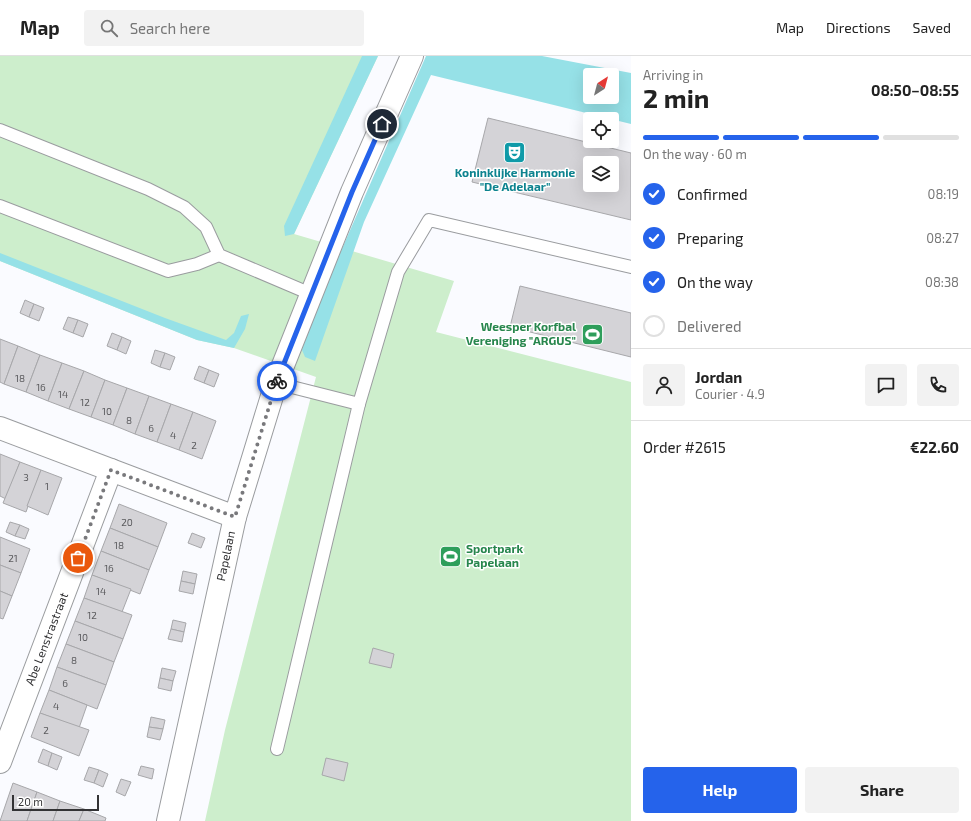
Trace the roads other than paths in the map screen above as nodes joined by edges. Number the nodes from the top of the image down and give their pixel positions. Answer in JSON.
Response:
{"nodes":[{"id":1,"x":412,"y":56,"type":"edge"},
{"id":2,"x":0,"y":130,"type":"edge"},
{"id":3,"x":0,"y":206,"type":"edge"},
{"id":4,"x":219,"y":255,"type":"junction"},
{"id":5,"x":631,"y":267,"type":"edge"},
{"id":6,"x":311,"y":294,"type":"junction"},
{"id":7,"x":276,"y":383,"type":"junction"},
{"id":8,"x":359,"y":404,"type":"junction"},
{"id":9,"x":0,"y":428,"type":"edge"},
{"id":10,"x":111,"y":470,"type":"junction"},
{"id":11,"x":235,"y":517,"type":"junction"},
{"id":12,"x":277,"y":749,"type":"dead end"},
{"id":13,"x":0,"y":762,"type":"edge"},
{"id":14,"x":168,"y":821,"type":"edge"}],
"edges":[{"from":1,"to":6,"type":"street","name":"Papelaan"},
{"from":2,"to":4,"type":"lane"},
{"from":3,"to":4,"type":"lane"},
{"from":4,"to":6,"type":"lane"},
{"from":5,"to":8,"type":"lane"},
{"from":6,"to":7,"type":"street","name":"Papelaan"},
{"from":7,"to":8,"type":"lane"},
{"from":7,"to":11,"type":"street","name":"Papelaan"},
{"from":8,"to":12,"type":"lane"},
{"from":9,"to":10,"type":"street"},
{"from":10,"to":11,"type":"street"},
{"from":10,"to":13,"type":"street","name":"Abe Lenstrastraat"},
{"from":11,"to":14,"type":"street","name":"Papelaan"}]}
